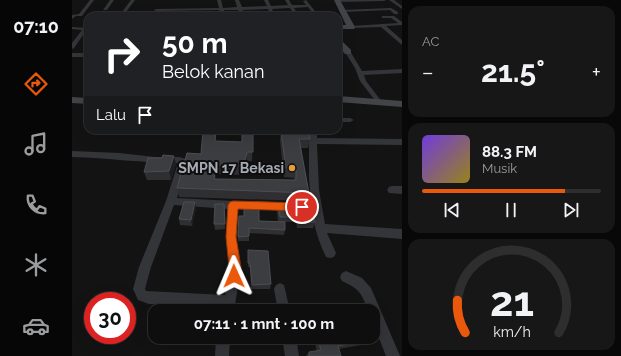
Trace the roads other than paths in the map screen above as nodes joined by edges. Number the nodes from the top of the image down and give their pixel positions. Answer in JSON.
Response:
{"nodes":[{"id":1,"x":92,"y":0,"type":"edge"},
{"id":2,"x":112,"y":0,"type":"edge"},
{"id":3,"x":133,"y":0,"type":"edge"},
{"id":4,"x":219,"y":0,"type":"edge"},
{"id":5,"x":237,"y":0,"type":"edge"},
{"id":6,"x":240,"y":0,"type":"edge"},
{"id":7,"x":262,"y":0,"type":"edge"},
{"id":8,"x":266,"y":0,"type":"edge"},
{"id":9,"x":287,"y":0,"type":"edge"},
{"id":10,"x":304,"y":0,"type":"edge"},
{"id":11,"x":384,"y":0,"type":"edge"},
{"id":12,"x":391,"y":0,"type":"edge"},
{"id":13,"x":337,"y":1,"type":"edge"},
{"id":14,"x":204,"y":4,"type":"dead end"},
{"id":15,"x":309,"y":6,"type":"junction"},
{"id":16,"x":267,"y":7,"type":"junction"},
{"id":17,"x":291,"y":7,"type":"junction"},
{"id":18,"x":242,"y":8,"type":"junction"},
{"id":19,"x":402,"y":8,"type":"edge"},
{"id":20,"x":105,"y":9,"type":"dead end"},
{"id":21,"x":221,"y":9,"type":"junction"},
{"id":22,"x":156,"y":10,"type":"dead end"},
{"id":23,"x":166,"y":10,"type":"joint"},
{"id":24,"x":183,"y":10,"type":"joint"},
{"id":25,"x":206,"y":10,"type":"junction"},
{"id":26,"x":364,"y":10,"type":"junction"},
{"id":27,"x":345,"y":11,"type":"junction"},
{"id":28,"x":124,"y":12,"type":"edge"},
{"id":29,"x":187,"y":12,"type":"edge"},
{"id":30,"x":195,"y":12,"type":"edge"},
{"id":31,"x":222,"y":12,"type":"edge"},
{"id":32,"x":242,"y":12,"type":"edge"},
{"id":33,"x":268,"y":12,"type":"edge"},
{"id":34,"x":270,"y":12,"type":"edge"},
{"id":35,"x":294,"y":12,"type":"edge"},
{"id":36,"x":314,"y":12,"type":"edge"},
{"id":37,"x":396,"y":13,"type":"dead end"},
{"id":38,"x":384,"y":17,"type":"dead end"},
{"id":39,"x":72,"y":18,"type":"edge"},
{"id":40,"x":373,"y":18,"type":"dead end"},
{"id":41,"x":402,"y":24,"type":"edge"},
{"id":42,"x":353,"y":25,"type":"junction"},
{"id":43,"x":382,"y":25,"type":"junction"},
{"id":44,"x":342,"y":26,"type":"edge"},
{"id":45,"x":72,"y":28,"type":"edge"},
{"id":46,"x":84,"y":29,"type":"edge"},
{"id":47,"x":84,"y":32,"type":"edge"},
{"id":48,"x":402,"y":43,"type":"edge"},
{"id":49,"x":342,"y":46,"type":"edge"},
{"id":50,"x":72,"y":47,"type":"edge"},
{"id":51,"x":348,"y":52,"type":"junction"},
{"id":52,"x":342,"y":53,"type":"edge"},
{"id":53,"x":72,"y":55,"type":"edge"},
{"id":54,"x":84,"y":55,"type":"edge"},
{"id":55,"x":402,"y":71,"type":"edge"},
{"id":56,"x":360,"y":73,"type":"junction"},
{"id":57,"x":342,"y":99,"type":"edge"},
{"id":58,"x":72,"y":100,"type":"edge"},
{"id":59,"x":84,"y":100,"type":"edge"},
{"id":60,"x":379,"y":102,"type":"junction"},
{"id":61,"x":402,"y":104,"type":"edge"},
{"id":62,"x":342,"y":120,"type":"edge"},
{"id":63,"x":350,"y":120,"type":"dead end"},
{"id":64,"x":311,"y":135,"type":"edge"},
{"id":65,"x":402,"y":142,"type":"edge"},
{"id":66,"x":72,"y":154,"type":"edge"},
{"id":67,"x":171,"y":201,"type":"junction"},
{"id":68,"x":233,"y":205,"type":"junction"},
{"id":69,"x":316,"y":207,"type":"junction"},
{"id":70,"x":320,"y":228,"type":"junction"},
{"id":71,"x":402,"y":234,"type":"edge"},
{"id":72,"x":330,"y":252,"type":"dead end"},
{"id":73,"x":346,"y":277,"type":"dead end"},
{"id":74,"x":280,"y":289,"type":"dead end"},
{"id":75,"x":209,"y":304,"type":"edge"},
{"id":76,"x":229,"y":304,"type":"edge"},
{"id":77,"x":283,"y":304,"type":"edge"},
{"id":78,"x":223,"y":344,"type":"edge"},
{"id":79,"x":290,"y":344,"type":"edge"},
{"id":80,"x":222,"y":356,"type":"edge"},
{"id":81,"x":292,"y":356,"type":"edge"},
{"id":82,"x":393,"y":356,"type":"edge"}],
"edges":[{"from":1,"to":39,"type":"street"},
{"from":2,"to":20,"type":"street"},
{"from":3,"to":28,"type":"street"},
{"from":4,"to":21,"type":"street"},
{"from":5,"to":18,"type":"street"},
{"from":6,"to":18,"type":"street"},
{"from":7,"to":16,"type":"street"},
{"from":8,"to":16,"type":"street"},
{"from":9,"to":17,"type":"street"},
{"from":10,"to":15,"type":"street"},
{"from":11,"to":13,"type":"street"},
{"from":12,"to":19,"type":"street"},
{"from":13,"to":27,"type":"street"},
{"from":14,"to":25,"type":"street"},
{"from":15,"to":17,"type":"street"},
{"from":15,"to":36,"type":"street"},
{"from":16,"to":17,"type":"street"},
{"from":16,"to":18,"type":"street"},
{"from":16,"to":33,"type":"street"},
{"from":16,"to":34,"type":"street"},
{"from":17,"to":35,"type":"street"},
{"from":18,"to":21,"type":"street"},
{"from":18,"to":32,"type":"street"},
{"from":21,"to":25,"type":"street"},
{"from":21,"to":31,"type":"street"},
{"from":22,"to":23,"type":"street"},
{"from":23,"to":24,"type":"street"},
{"from":24,"to":29,"type":"street"},
{"from":25,"to":30,"type":"street"},
{"from":26,"to":27,"type":"street"},
{"from":26,"to":37,"type":"street"},
{"from":26,"to":40,"type":"street"},
{"from":27,"to":42,"type":"street"},
{"from":38,"to":41,"type":"street"},
{"from":41,"to":43,"type":"street"},
{"from":42,"to":43,"type":"street"},
{"from":42,"to":44,"type":"street"},
{"from":43,"to":48,"type":"street"},
{"from":45,"to":46,"type":"street"},
{"from":47,"to":50,"type":"street"},
{"from":49,"to":51,"type":"street"},
{"from":51,"to":52,"type":"street"},
{"from":51,"to":56,"type":"street"},
{"from":53,"to":54,"type":"street"},
{"from":55,"to":56,"type":"street"},
{"from":56,"to":60,"type":"street"},
{"from":57,"to":60,"type":"street"},
{"from":58,"to":59,"type":"street"},
{"from":60,"to":61,"type":"street"},
{"from":62,"to":63,"type":"street"},
{"from":64,"to":65,"type":"street"},
{"from":64,"to":69,"type":"street"},
{"from":66,"to":67,"type":"street"},
{"from":67,"to":68,"type":"street"},
{"from":67,"to":75,"type":"street"},
{"from":68,"to":69,"type":"street"},
{"from":68,"to":76,"type":"street"},
{"from":69,"to":70,"type":"street"},
{"from":70,"to":71,"type":"street"},
{"from":70,"to":72,"type":"street"},
{"from":73,"to":82,"type":"street"},
{"from":74,"to":77,"type":"street"},
{"from":78,"to":80,"type":"street"},
{"from":79,"to":81,"type":"street"}]}
